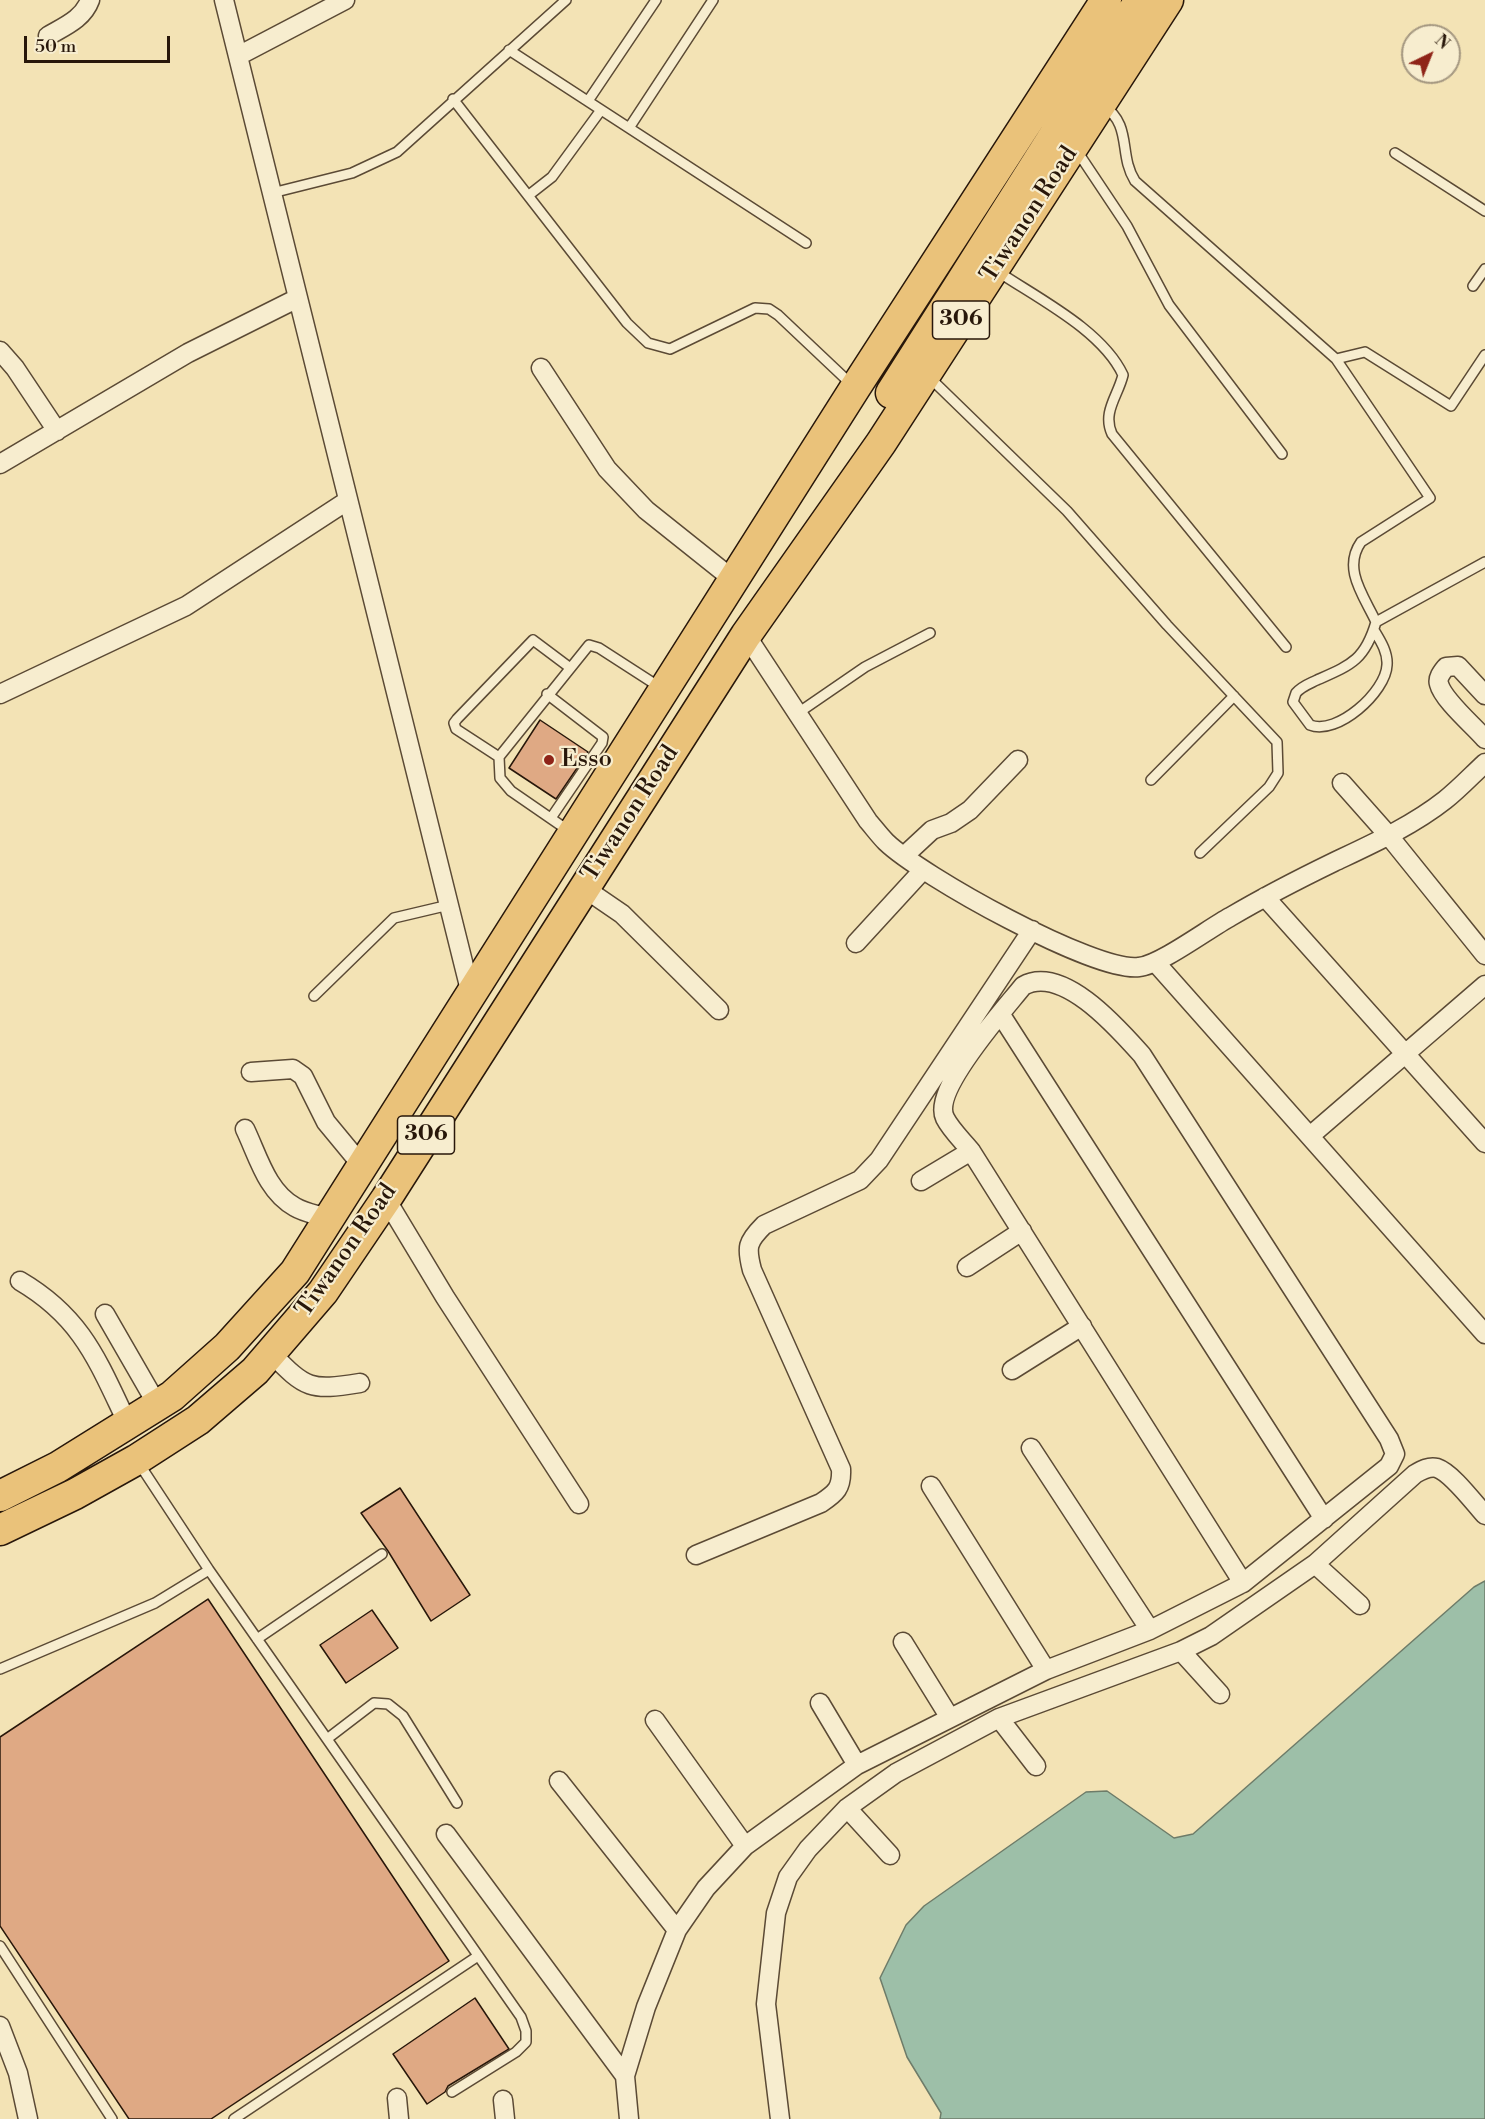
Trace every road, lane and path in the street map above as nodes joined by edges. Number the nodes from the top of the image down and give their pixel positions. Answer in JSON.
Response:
{"nodes":[{"id":1,"x":90,"y":0,"type":"edge"},
{"id":2,"x":224,"y":0,"type":"edge"},
{"id":3,"x":345,"y":0,"type":"edge"},
{"id":4,"x":567,"y":0,"type":"edge"},
{"id":5,"x":656,"y":0,"type":"edge"},
{"id":6,"x":713,"y":0,"type":"edge"},
{"id":7,"x":1106,"y":0,"type":"edge"},
{"id":8,"x":1140,"y":0,"type":"edge"},
{"id":9,"x":1168,"y":0,"type":"edge"},
{"id":10,"x":48,"y":36,"type":"dead end"},
{"id":11,"x":509,"y":50,"type":"junction"},
{"id":12,"x":238,"y":56,"type":"junction"},
{"id":13,"x":453,"y":99,"type":"junction"},
{"id":14,"x":588,"y":101,"type":"junction"},
{"id":15,"x":1101,"y":104,"type":"junction"},
{"id":16,"x":601,"y":110,"type":"junction"},
{"id":17,"x":629,"y":128,"type":"junction"},
{"id":18,"x":1074,"y":146,"type":"junction"},
{"id":19,"x":1395,"y":153,"type":"dead end"},
{"id":20,"x":272,"y":193,"type":"junction"},
{"id":21,"x":529,"y":195,"type":"junction"},
{"id":22,"x":1485,"y":211,"type":"edge"},
{"id":23,"x":806,"y":243,"type":"dead end"},
{"id":24,"x":994,"y":269,"type":"junction"},
{"id":25,"x":1485,"y":269,"type":"edge"},
{"id":26,"x":1473,"y":286,"type":"dead end"},
{"id":27,"x":298,"y":298,"type":"junction"},
{"id":28,"x":0,"y":351,"type":"edge"},
{"id":29,"x":1485,"y":355,"type":"edge"},
{"id":30,"x":1336,"y":358,"type":"junction"},
{"id":31,"x":541,"y":368,"type":"dead end"},
{"id":32,"x":926,"y":375,"type":"junction"},
{"id":33,"x":855,"y":388,"type":"junction"},
{"id":34,"x":57,"y":431,"type":"junction"},
{"id":35,"x":1282,"y":454,"type":"dead end"},
{"id":36,"x":0,"y":464,"type":"edge"},
{"id":37,"x":347,"y":501,"type":"junction"},
{"id":38,"x":1485,"y":562,"type":"edge"},
{"id":39,"x":735,"y":581,"type":"junction"},
{"id":40,"x":1375,"y":626,"type":"junction"},
{"id":41,"x":930,"y":633,"type":"dead end"},
{"id":42,"x":746,"y":635,"type":"junction"},
{"id":43,"x":1286,"y":646,"type":"dead end"},
{"id":44,"x":568,"y":667,"type":"junction"},
{"id":45,"x":665,"y":691,"type":"junction"},
{"id":46,"x":0,"y":694,"type":"edge"},
{"id":47,"x":547,"y":694,"type":"junction"},
{"id":48,"x":1485,"y":695,"type":"edge"},
{"id":49,"x":1234,"y":696,"type":"junction"},
{"id":50,"x":798,"y":713,"type":"junction"},
{"id":51,"x":1485,"y":739,"type":"edge"},
{"id":52,"x":499,"y":757,"type":"junction"},
{"id":53,"x":1018,"y":760,"type":"dead end"},
{"id":54,"x":1485,"y":763,"type":"edge"},
{"id":55,"x":1151,"y":780,"type":"dead end"},
{"id":56,"x":1342,"y":783,"type":"dead end"},
{"id":57,"x":562,"y":826,"type":"junction"},
{"id":58,"x":1389,"y":836,"type":"junction"},
{"id":59,"x":1200,"y":853,"type":"dead end"},
{"id":60,"x":904,"y":856,"type":"junction"},
{"id":61,"x":923,"y":870,"type":"junction"},
{"id":62,"x":584,"y":888,"type":"junction"},
{"id":63,"x":1265,"y":897,"type":"junction"},
{"id":64,"x":449,"y":905,"type":"junction"},
{"id":65,"x":1032,"y":930,"type":"junction"},
{"id":66,"x":856,"y":943,"type":"dead end"},
{"id":67,"x":1485,"y":955,"type":"edge"},
{"id":68,"x":1156,"y":963,"type":"junction"},
{"id":69,"x":1485,"y":985,"type":"edge"},
{"id":70,"x":471,"y":994,"type":"junction"},
{"id":71,"x":314,"y":996,"type":"dead end"},
{"id":72,"x":719,"y":1010,"type":"dead end"},
{"id":73,"x":1001,"y":1015,"type":"junction"},
{"id":74,"x":1406,"y":1054,"type":"junction"},
{"id":75,"x":251,"y":1072,"type":"dead end"},
{"id":76,"x":245,"y":1129,"type":"dead end"},
{"id":77,"x":1310,"y":1136,"type":"junction"},
{"id":78,"x":1485,"y":1143,"type":"edge"},
{"id":79,"x":971,"y":1151,"type":"junction"},
{"id":80,"x":364,"y":1168,"type":"junction"},
{"id":81,"x":921,"y":1181,"type":"dead end"},
{"id":82,"x":386,"y":1199,"type":"junction"},
{"id":83,"x":330,"y":1219,"type":"junction"},
{"id":84,"x":1022,"y":1231,"type":"junction"},
{"id":85,"x":967,"y":1267,"type":"dead end"},
{"id":86,"x":20,"y":1281,"type":"dead end"},
{"id":87,"x":105,"y":1314,"type":"dead end"},
{"id":88,"x":1082,"y":1326,"type":"junction"},
{"id":89,"x":1485,"y":1334,"type":"edge"},
{"id":90,"x":271,"y":1353,"type":"junction"},
{"id":91,"x":1012,"y":1370,"type":"dead end"},
{"id":92,"x":360,"y":1383,"type":"dead end"},
{"id":93,"x":158,"y":1406,"type":"junction"},
{"id":94,"x":128,"y":1424,"type":"junction"},
{"id":95,"x":1031,"y":1448,"type":"dead end"},
{"id":96,"x":136,"y":1460,"type":"junction"},
{"id":97,"x":931,"y":1486,"type":"dead end"},
{"id":98,"x":0,"y":1495,"type":"edge"},
{"id":99,"x":579,"y":1504,"type":"dead end"},
{"id":100,"x":1485,"y":1515,"type":"edge"},
{"id":101,"x":1324,"y":1519,"type":"junction"},
{"id":102,"x":0,"y":1530,"type":"edge"},
{"id":103,"x":382,"y":1554,"type":"dead end"},
{"id":104,"x":696,"y":1555,"type":"dead end"},
{"id":105,"x":1315,"y":1564,"type":"junction"},
{"id":106,"x":208,"y":1570,"type":"junction"},
{"id":107,"x":1243,"y":1583,"type":"junction"},
{"id":108,"x":1360,"y":1605,"type":"dead end"},
{"id":109,"x":1150,"y":1630,"type":"junction"},
{"id":110,"x":257,"y":1639,"type":"junction"},
{"id":111,"x":903,"y":1642,"type":"dead end"},
{"id":112,"x":1181,"y":1651,"type":"junction"},
{"id":113,"x":0,"y":1669,"type":"edge"},
{"id":114,"x":1046,"y":1670,"type":"junction"},
{"id":115,"x":1220,"y":1694,"type":"dead end"},
{"id":116,"x":820,"y":1703,"type":"dead end"},
{"id":117,"x":950,"y":1718,"type":"junction"},
{"id":118,"x":999,"y":1718,"type":"junction"},
{"id":119,"x":655,"y":1720,"type":"dead end"},
{"id":120,"x":327,"y":1739,"type":"junction"},
{"id":121,"x":857,"y":1765,"type":"junction"},
{"id":122,"x":1036,"y":1766,"type":"dead end"},
{"id":123,"x":559,"y":1781,"type":"dead end"},
{"id":124,"x":457,"y":1803,"type":"dead end"},
{"id":125,"x":847,"y":1808,"type":"junction"},
{"id":126,"x":446,"y":1834,"type":"dead end"},
{"id":127,"x":745,"y":1846,"type":"junction"},
{"id":128,"x":890,"y":1855,"type":"dead end"},
{"id":129,"x":677,"y":1930,"type":"junction"},
{"id":130,"x":0,"y":1946,"type":"edge"},
{"id":131,"x":478,"y":1956,"type":"junction"},
{"id":132,"x":0,"y":2025,"type":"edge"},
{"id":133,"x":625,"y":2076,"type":"junction"},
{"id":134,"x":452,"y":2092,"type":"dead end"},
{"id":135,"x":397,"y":2098,"type":"dead end"},
{"id":136,"x":503,"y":2100,"type":"dead end"},
{"id":137,"x":28,"y":2119,"type":"edge"},
{"id":138,"x":111,"y":2119,"type":"edge"},
{"id":139,"x":234,"y":2119,"type":"edge"},
{"id":140,"x":399,"y":2119,"type":"edge"},
{"id":141,"x":505,"y":2119,"type":"edge"},
{"id":142,"x":629,"y":2119,"type":"edge"},
{"id":143,"x":780,"y":2119,"type":"edge"}],
"edges":[{"from":1,"to":10,"type":"street"},
{"from":2,"to":12,"type":"street"},
{"from":3,"to":12,"type":"street"},
{"from":4,"to":11,"type":"lane"},
{"from":5,"to":14,"type":"lane"},
{"from":6,"to":17,"type":"lane"},
{"from":7,"to":33,"type":"main road","name":"Tiwanon Road","number":"306"},
{"from":8,"to":42,"type":"main road","number":"306"},
{"from":9,"to":15,"type":"main road","name":"Tiwanon Road","number":"306"},
{"from":11,"to":13,"type":"lane"},
{"from":11,"to":14,"type":"lane"},
{"from":12,"to":20,"type":"street"},
{"from":13,"to":20,"type":"lane"},
{"from":13,"to":21,"type":"lane"},
{"from":14,"to":16,"type":"lane"},
{"from":15,"to":18,"type":"main road","name":"Tiwanon Road","number":"306"},
{"from":15,"to":30,"type":"lane"},
{"from":16,"to":17,"type":"lane"},
{"from":16,"to":21,"type":"lane"},
{"from":17,"to":23,"type":"lane"},
{"from":18,"to":24,"type":"main road","name":"Tiwanon Road","number":"306"},
{"from":18,"to":35,"type":"lane"},
{"from":19,"to":22,"type":"lane"},
{"from":20,"to":27,"type":"street"},
{"from":21,"to":33,"type":"lane"},
{"from":24,"to":32,"type":"main road","name":"Tiwanon Road","number":"306"},
{"from":24,"to":43,"type":"lane"},
{"from":25,"to":26,"type":"lane"},
{"from":27,"to":34,"type":"street"},
{"from":27,"to":37,"type":"street"},
{"from":28,"to":34,"type":"street"},
{"from":29,"to":30,"type":"lane"},
{"from":30,"to":40,"type":"lane"},
{"from":31,"to":39,"type":"street"},
{"from":32,"to":42,"type":"main road","name":"Tiwanon Road","number":"306"},
{"from":32,"to":49,"type":"lane"},
{"from":33,"to":39,"type":"main road","name":"Tiwanon Road","number":"306"},
{"from":34,"to":36,"type":"street"},
{"from":37,"to":46,"type":"street"},
{"from":37,"to":64,"type":"street"},
{"from":38,"to":40,"type":"lane"},
{"from":39,"to":45,"type":"main road","name":"Tiwanon Road","number":"306"},
{"from":40,"to":40,"type":"lane"},
{"from":41,"to":50,"type":"lane"},
{"from":42,"to":50,"type":"street"},
{"from":42,"to":62,"type":"main road","name":"Tiwanon Road","number":"306"},
{"from":44,"to":45,"type":"lane"},
{"from":44,"to":47,"type":"lane"},
{"from":44,"to":52,"type":"lane"},
{"from":45,"to":57,"type":"main road","name":"Tiwanon Road","number":"306"},
{"from":47,"to":52,"type":"lane"},
{"from":47,"to":57,"type":"lane"},
{"from":48,"to":51,"type":"street"},
{"from":49,"to":55,"type":"lane"},
{"from":49,"to":59,"type":"lane"},
{"from":50,"to":60,"type":"street"},
{"from":52,"to":57,"type":"lane"},
{"from":53,"to":60,"type":"street"},
{"from":54,"to":58,"type":"street"},
{"from":56,"to":58,"type":"street"},
{"from":57,"to":70,"type":"main road","name":"Tiwanon Road","number":"306"},
{"from":58,"to":63,"type":"street"},
{"from":58,"to":67,"type":"street"},
{"from":60,"to":61,"type":"street"},
{"from":61,"to":65,"type":"street"},
{"from":61,"to":66,"type":"street"},
{"from":62,"to":72,"type":"street"},
{"from":62,"to":82,"type":"main road","name":"Tiwanon Road","number":"306"},
{"from":63,"to":68,"type":"street"},
{"from":63,"to":74,"type":"street"},
{"from":64,"to":70,"type":"street"},
{"from":64,"to":71,"type":"lane"},
{"from":65,"to":68,"type":"street"},
{"from":65,"to":104,"type":"street"},
{"from":68,"to":77,"type":"street"},
{"from":69,"to":74,"type":"street"},
{"from":70,"to":80,"type":"main road","name":"Tiwanon Road","number":"306"},
{"from":73,"to":79,"type":"street"},
{"from":73,"to":101,"type":"street"},
{"from":73,"to":101,"type":"street"},
{"from":74,"to":77,"type":"street"},
{"from":74,"to":78,"type":"street"},
{"from":75,"to":80,"type":"street"},
{"from":76,"to":83,"type":"street"},
{"from":77,"to":89,"type":"street"},
{"from":79,"to":81,"type":"street"},
{"from":79,"to":84,"type":"street"},
{"from":80,"to":83,"type":"main road","name":"Tiwanon Road","number":"306"},
{"from":82,"to":90,"type":"main road","name":"Tiwanon Road","number":"306"},
{"from":82,"to":99,"type":"street"},
{"from":83,"to":93,"type":"main road","name":"Tiwanon Road","number":"306"},
{"from":84,"to":85,"type":"street"},
{"from":84,"to":88,"type":"street"},
{"from":86,"to":94,"type":"street"},
{"from":87,"to":93,"type":"street"},
{"from":88,"to":91,"type":"street"},
{"from":88,"to":107,"type":"street"},
{"from":90,"to":92,"type":"street"},
{"from":90,"to":96,"type":"main road","name":"Tiwanon Road","number":"306"},
{"from":93,"to":94,"type":"main road","name":"Tiwanon Road","number":"306"},
{"from":94,"to":98,"type":"main road","name":"Tiwanon Road","number":"306"},
{"from":95,"to":109,"type":"street"},
{"from":96,"to":102,"type":"main road","name":"Tiwanon Road","number":"306"},
{"from":96,"to":106,"type":"lane"},
{"from":97,"to":114,"type":"street"},
{"from":100,"to":105,"type":"street"},
{"from":101,"to":107,"type":"street"},
{"from":103,"to":110,"type":"lane"},
{"from":105,"to":108,"type":"street"},
{"from":105,"to":112,"type":"street"},
{"from":106,"to":110,"type":"lane"},
{"from":106,"to":113,"type":"lane"},
{"from":107,"to":109,"type":"street"},
{"from":109,"to":114,"type":"street"},
{"from":110,"to":120,"type":"lane"},
{"from":111,"to":117,"type":"street"},
{"from":112,"to":115,"type":"street"},
{"from":112,"to":118,"type":"street"},
{"from":114,"to":117,"type":"street"},
{"from":116,"to":121,"type":"street"},
{"from":117,"to":121,"type":"street"},
{"from":118,"to":122,"type":"street"},
{"from":118,"to":125,"type":"street"},
{"from":119,"to":127,"type":"street"},
{"from":120,"to":124,"type":"lane"},
{"from":120,"to":131,"type":"lane"},
{"from":121,"to":127,"type":"street"},
{"from":123,"to":129,"type":"street"},
{"from":125,"to":128,"type":"street"},
{"from":125,"to":143,"type":"street"},
{"from":126,"to":133,"type":"street"},
{"from":127,"to":129,"type":"street"},
{"from":129,"to":133,"type":"street"},
{"from":130,"to":138,"type":"lane"},
{"from":131,"to":134,"type":"lane"},
{"from":131,"to":139,"type":"lane"},
{"from":132,"to":137,"type":"street"},
{"from":133,"to":142,"type":"street"},
{"from":135,"to":140,"type":"street"},
{"from":136,"to":141,"type":"street"}]}
